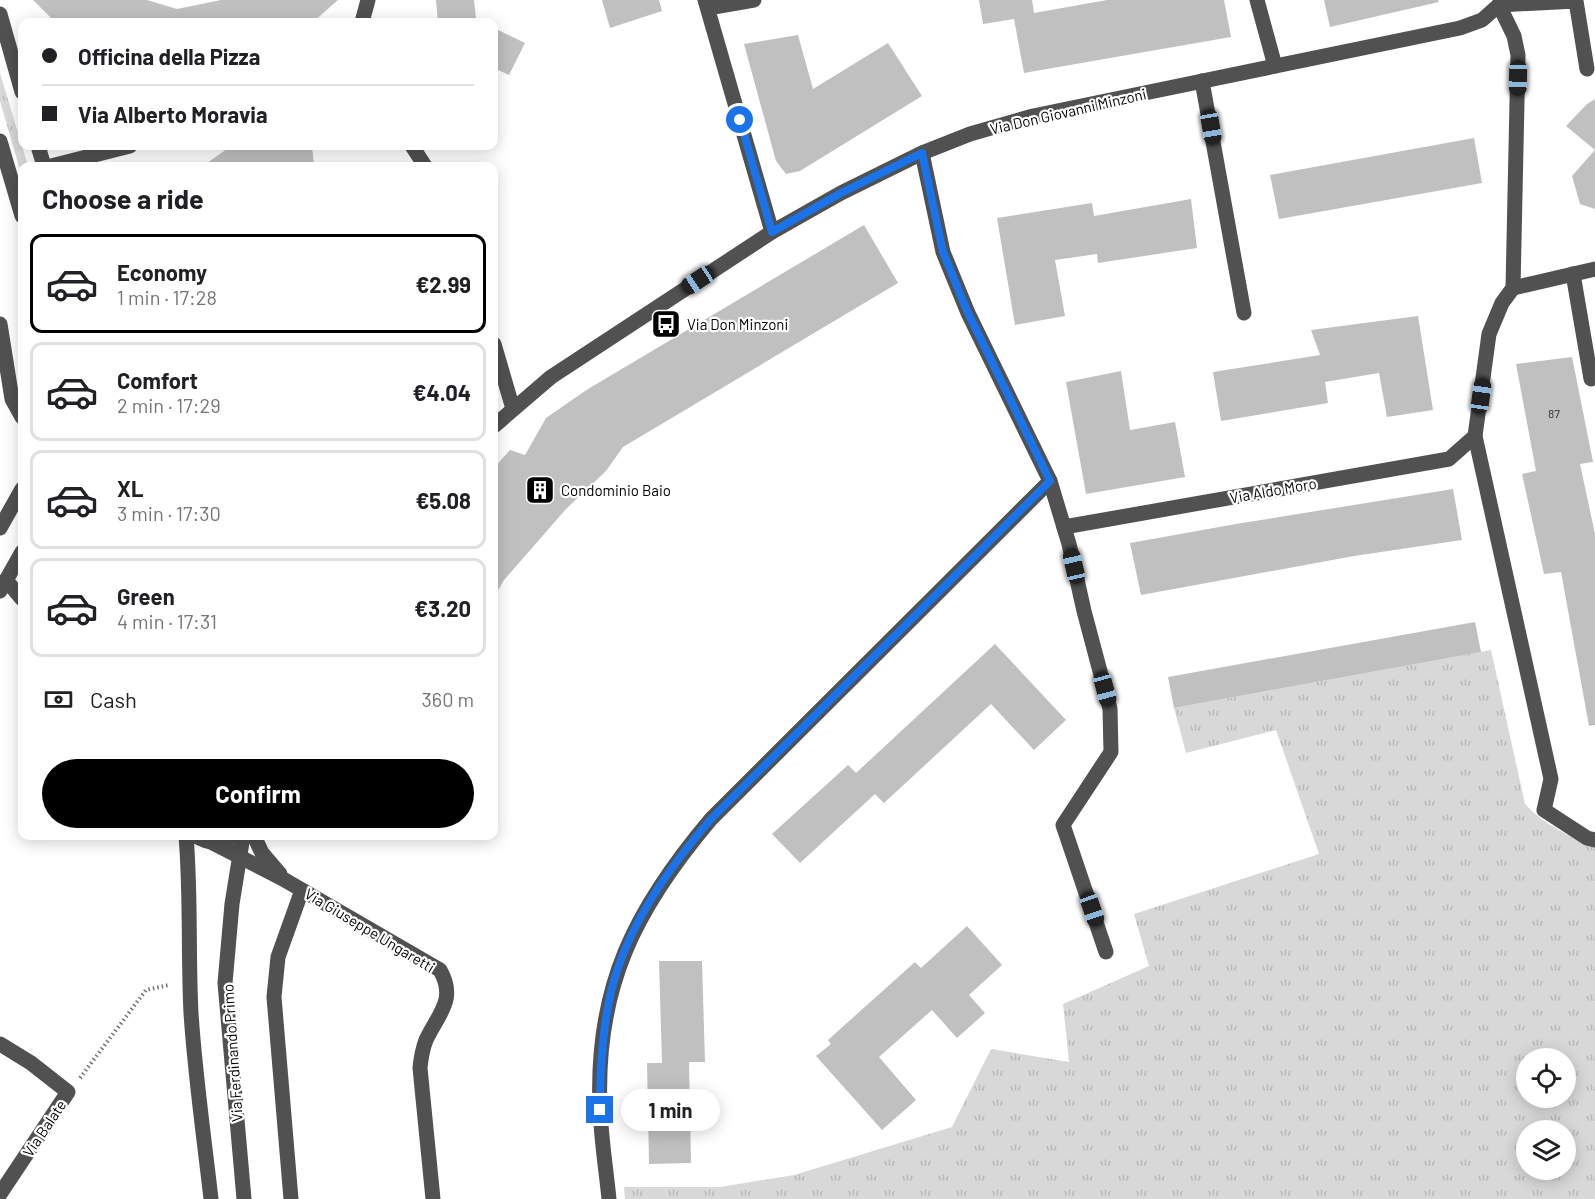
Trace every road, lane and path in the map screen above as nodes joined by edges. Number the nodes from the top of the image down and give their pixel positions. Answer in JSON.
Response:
{"nodes":[{"id":1,"x":368,"y":0,"type":"edge"},
{"id":2,"x":754,"y":0,"type":"edge"},
{"id":3,"x":1257,"y":0,"type":"edge"},
{"id":4,"x":1500,"y":3,"type":"edge"},
{"id":5,"x":707,"y":4,"type":"edge"},
{"id":6,"x":0,"y":14,"type":"edge"},
{"id":7,"x":363,"y":18,"type":"edge"},
{"id":8,"x":1275,"y":66,"type":"junction"},
{"id":9,"x":1587,"y":69,"type":"dead end"},
{"id":10,"x":18,"y":78,"type":"edge"},
{"id":11,"x":1202,"y":81,"type":"junction"},
{"id":12,"x":0,"y":141,"type":"edge"},
{"id":13,"x":114,"y":150,"type":"edge"},
{"id":14,"x":922,"y":153,"type":"junction"},
{"id":15,"x":67,"y":162,"type":"edge"},
{"id":16,"x":18,"y":202,"type":"edge"},
{"id":17,"x":772,"y":232,"type":"junction"},
{"id":18,"x":1595,"y":269,"type":"edge"},
{"id":19,"x":1573,"y":274,"type":"junction"},
{"id":20,"x":1513,"y":288,"type":"junction"},
{"id":21,"x":1244,"y":313,"type":"dead end"},
{"id":22,"x":0,"y":324,"type":"edge"},
{"id":23,"x":498,"y":358,"type":"edge"},
{"id":24,"x":1594,"y":385,"type":"edge"},
{"id":25,"x":18,"y":410,"type":"edge"},
{"id":26,"x":513,"y":410,"type":"junction"},
{"id":27,"x":498,"y":423,"type":"edge"},
{"id":28,"x":1475,"y":436,"type":"junction"},
{"id":29,"x":1050,"y":481,"type":"junction"},
{"id":30,"x":18,"y":496,"type":"edge"},
{"id":31,"x":0,"y":528,"type":"edge"},
{"id":32,"x":1064,"y":528,"type":"junction"},
{"id":33,"x":18,"y":559,"type":"edge"},
{"id":34,"x":3,"y":586,"type":"edge"},
{"id":35,"x":18,"y":596,"type":"edge"},
{"id":36,"x":186,"y":840,"type":"edge"},
{"id":37,"x":206,"y":840,"type":"edge"},
{"id":38,"x":225,"y":840,"type":"edge"},
{"id":39,"x":242,"y":840,"type":"edge"},
{"id":40,"x":256,"y":840,"type":"edge"},
{"id":41,"x":1595,"y":840,"type":"edge"},
{"id":42,"x":211,"y":842,"type":"junction"},
{"id":43,"x":240,"y":857,"type":"junction"},
{"id":44,"x":284,"y":879,"type":"junction"},
{"id":45,"x":302,"y":890,"type":"junction"},
{"id":46,"x":1106,"y":952,"type":"dead end"},
{"id":47,"x":190,"y":980,"type":"junction"},
{"id":48,"x":0,"y":1044,"type":"edge"},
{"id":49,"x":68,"y":1092,"type":"junction"},
{"id":50,"x":0,"y":1194,"type":"edge"},
{"id":51,"x":211,"y":1199,"type":"edge"},
{"id":52,"x":244,"y":1199,"type":"edge"},
{"id":53,"x":291,"y":1199,"type":"edge"},
{"id":54,"x":433,"y":1199,"type":"edge"},
{"id":55,"x":609,"y":1199,"type":"edge"}],
"edges":[{"from":1,"to":7,"type":"street"},
{"from":2,"to":5,"type":"street"},
{"from":3,"to":8,"type":"street"},
{"from":4,"to":8,"type":"street","name":"Via Don Giovanni Minzoni"},
{"from":4,"to":9,"type":"street"},
{"from":4,"to":20,"type":"street"},
{"from":5,"to":17,"type":"street"},
{"from":6,"to":10,"type":"street"},
{"from":8,"to":11,"type":"street","name":"Via Don Giovanni Minzoni"},
{"from":11,"to":14,"type":"street","name":"Via Don Giovanni Minzoni"},
{"from":11,"to":21,"type":"street"},
{"from":12,"to":16,"type":"street"},
{"from":13,"to":15,"type":"street"},
{"from":14,"to":17,"type":"street","name":"Via Don Giovanni Minzoni"},
{"from":14,"to":29,"type":"street"},
{"from":17,"to":26,"type":"street","name":"Via Don Giovanni Minzoni"},
{"from":18,"to":19,"type":"street"},
{"from":19,"to":20,"type":"street"},
{"from":19,"to":24,"type":"street"},
{"from":20,"to":28,"type":"street"},
{"from":22,"to":25,"type":"street"},
{"from":23,"to":26,"type":"street"},
{"from":26,"to":27,"type":"street","name":"Via Don Giovanni Minzoni"},
{"from":28,"to":32,"type":"street","name":"Via Aldo Moro"},
{"from":28,"to":41,"type":"street"},
{"from":29,"to":32,"type":"street"},
{"from":29,"to":55,"type":"street"},
{"from":30,"to":31,"type":"street"},
{"from":32,"to":46,"type":"street"},
{"from":33,"to":34,"type":"street"},
{"from":34,"to":35,"type":"street"},
{"from":36,"to":47,"type":"street"},
{"from":37,"to":42,"type":"street"},
{"from":38,"to":42,"type":"street"},
{"from":39,"to":43,"type":"street","name":"Via Ferdinando Primo"},
{"from":40,"to":44,"type":"street"},
{"from":42,"to":43,"type":"street"},
{"from":43,"to":44,"type":"street"},
{"from":43,"to":52,"type":"street","name":"Via Ferdinando Primo"},
{"from":44,"to":45,"type":"street","name":"Via Giuseppe Ungaretti"},
{"from":45,"to":53,"type":"street"},
{"from":45,"to":54,"type":"street","name":"Via Giuseppe Ungaretti"},
{"from":47,"to":49,"type":"path"},
{"from":47,"to":51,"type":"street"},
{"from":48,"to":49,"type":"street"},
{"from":49,"to":50,"type":"street","name":"Via Balate"}]}
